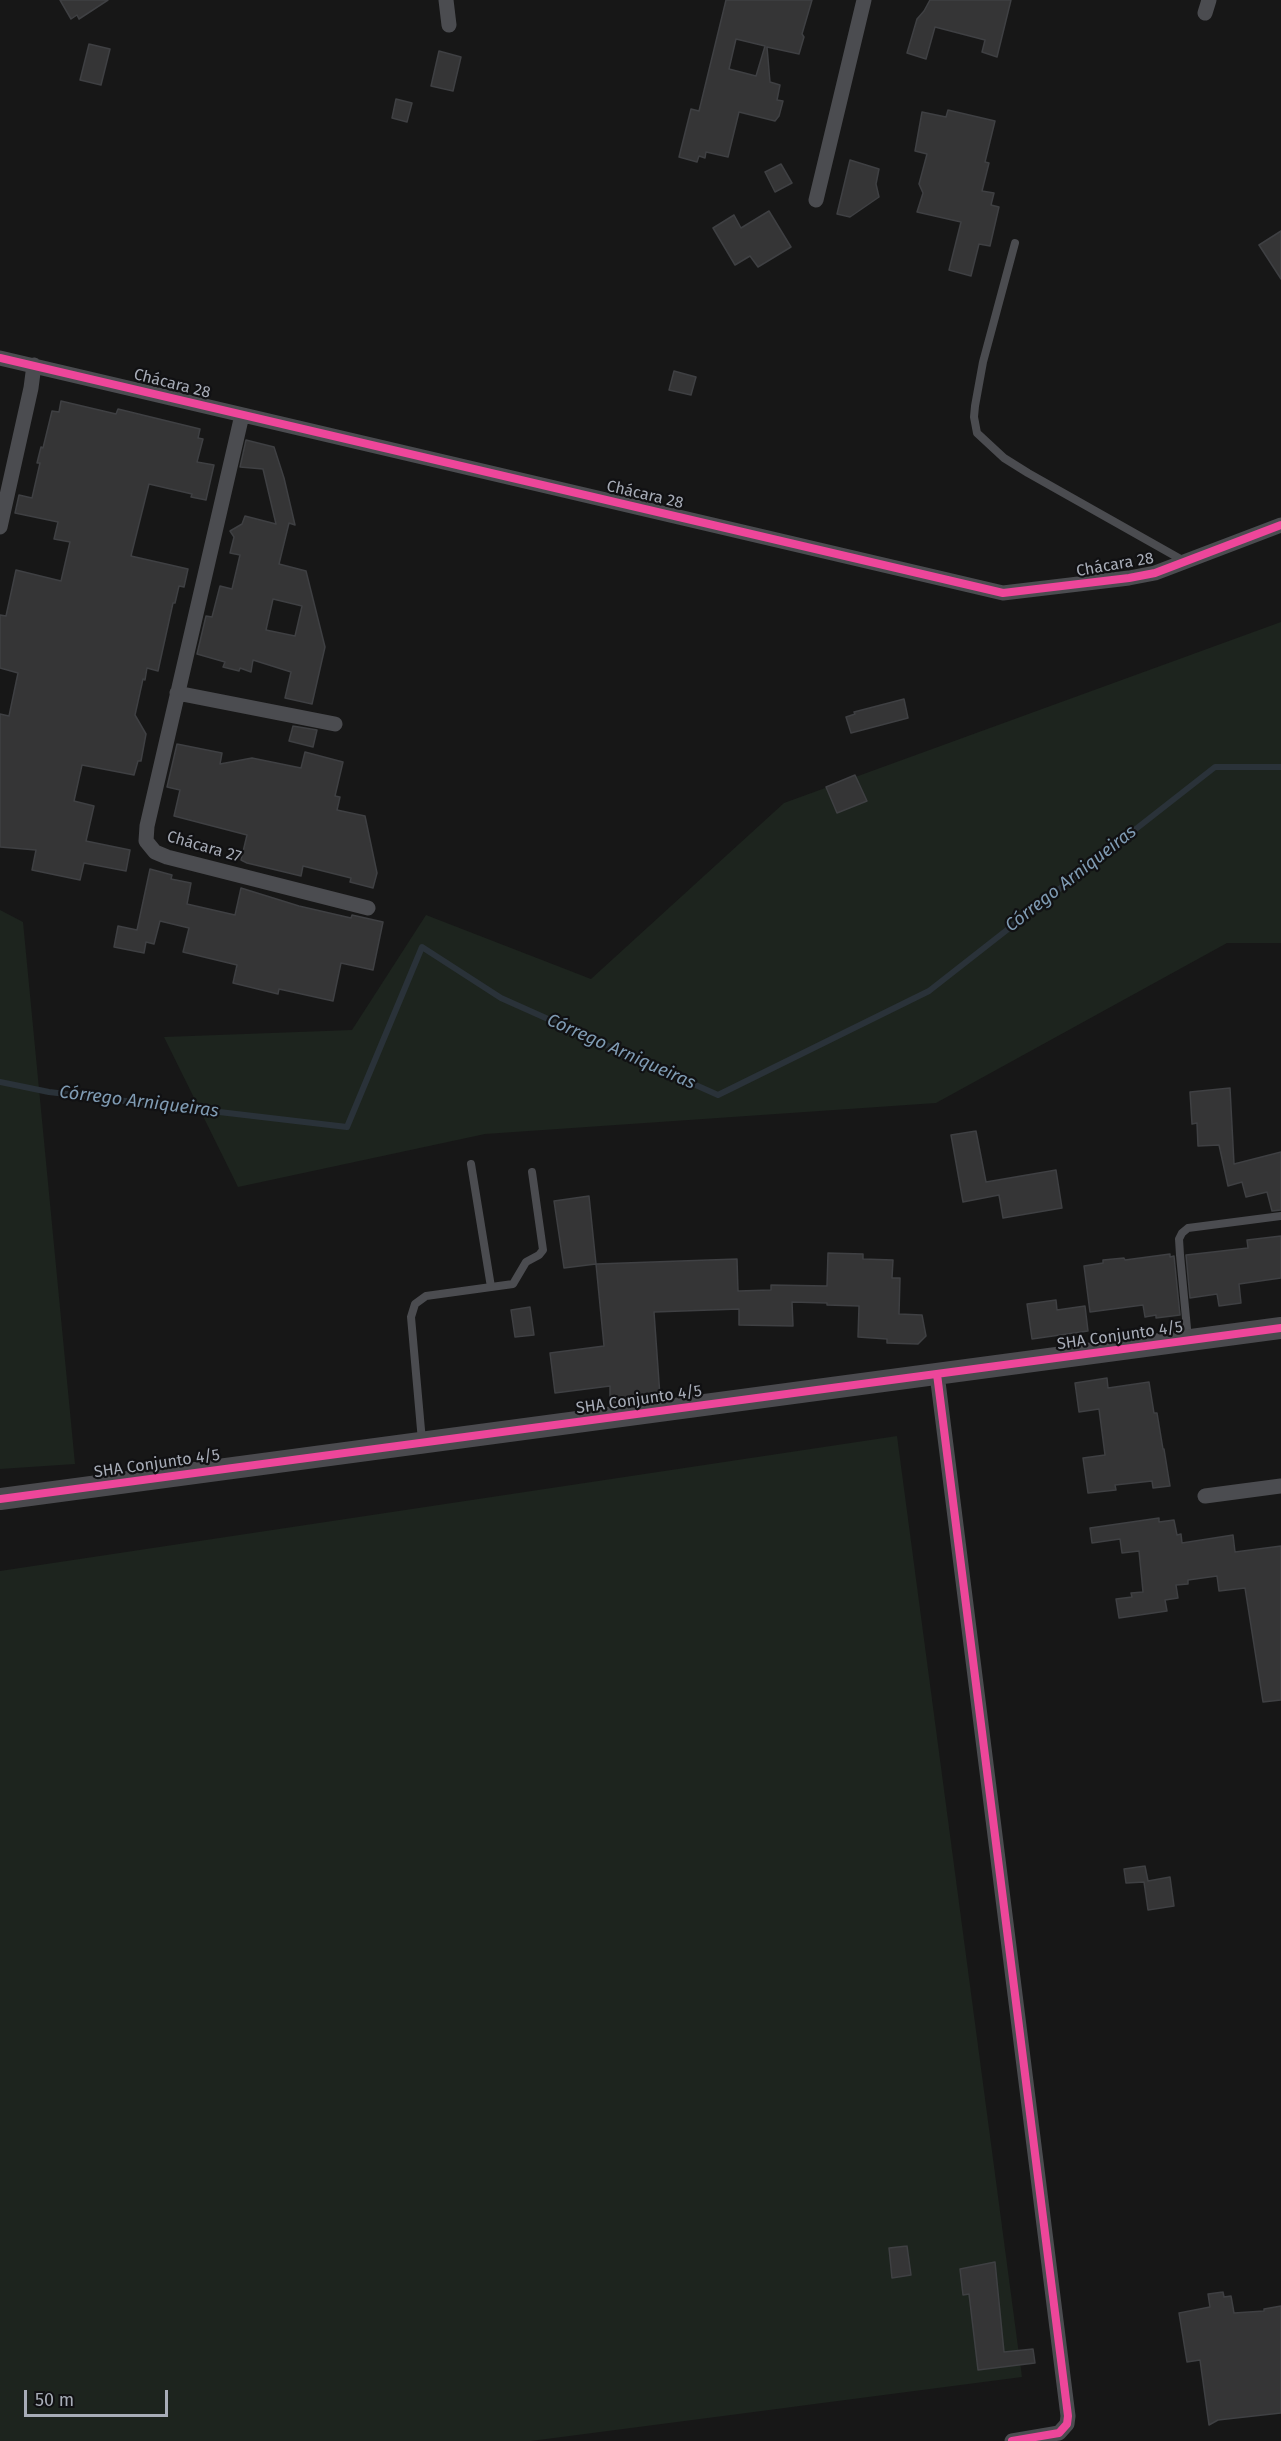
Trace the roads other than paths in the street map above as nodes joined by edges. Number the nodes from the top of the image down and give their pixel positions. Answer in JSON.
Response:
{"nodes":[{"id":1,"x":446,"y":0,"type":"edge"},
{"id":2,"x":864,"y":0,"type":"edge"},
{"id":3,"x":449,"y":26,"type":"dead end"},
{"id":4,"x":816,"y":200,"type":"dead end"},
{"id":5,"x":1015,"y":243,"type":"dead end"},
{"id":6,"x":0,"y":358,"type":"edge"},
{"id":7,"x":34,"y":365,"type":"junction"},
{"id":8,"x":242,"y":415,"type":"junction"},
{"id":9,"x":1281,"y":525,"type":"edge"},
{"id":10,"x":0,"y":527,"type":"edge"},
{"id":11,"x":1185,"y":562,"type":"junction"},
{"id":12,"x":177,"y":693,"type":"junction"},
{"id":13,"x":335,"y":724,"type":"dead end"},
{"id":14,"x":368,"y":908,"type":"dead end"},
{"id":15,"x":471,"y":1164,"type":"dead end"},
{"id":16,"x":532,"y":1172,"type":"dead end"},
{"id":17,"x":1281,"y":1216,"type":"edge"},
{"id":18,"x":490,"y":1287,"type":"junction"},
{"id":19,"x":1281,"y":1328,"type":"edge"},
{"id":20,"x":1189,"y":1340,"type":"junction"},
{"id":21,"x":937,"y":1374,"type":"junction"},
{"id":22,"x":422,"y":1443,"type":"junction"},
{"id":23,"x":1281,"y":1486,"type":"edge"},
{"id":24,"x":1205,"y":1496,"type":"dead end"},
{"id":25,"x":0,"y":1499,"type":"edge"},
{"id":26,"x":1012,"y":2441,"type":"edge"}],
"edges":[{"from":1,"to":3,"type":"street"},
{"from":2,"to":4,"type":"street"},
{"from":5,"to":11,"type":"lane"},
{"from":6,"to":7,"type":"street","name":"Chácara 28"},
{"from":7,"to":8,"type":"street","name":"Chácara 28"},
{"from":7,"to":10,"type":"street"},
{"from":8,"to":11,"type":"street","name":"Chácara 28"},
{"from":8,"to":12,"type":"street","name":"Chácara 27"},
{"from":9,"to":11,"type":"street","name":"Chácara 28"},
{"from":12,"to":13,"type":"street"},
{"from":12,"to":14,"type":"street","name":"Chácara 27"},
{"from":15,"to":18,"type":"lane"},
{"from":16,"to":18,"type":"lane"},
{"from":17,"to":20,"type":"lane"},
{"from":18,"to":22,"type":"lane"},
{"from":19,"to":20,"type":"street","name":"SHA Conjunto 4/5"},
{"from":20,"to":21,"type":"street","name":"SHA Conjunto 4/5"},
{"from":21,"to":22,"type":"street","name":"SHA Conjunto 4/5"},
{"from":21,"to":26,"type":"street"},
{"from":22,"to":25,"type":"street","name":"SHA Conjunto 4/5"},
{"from":23,"to":24,"type":"street"}]}
